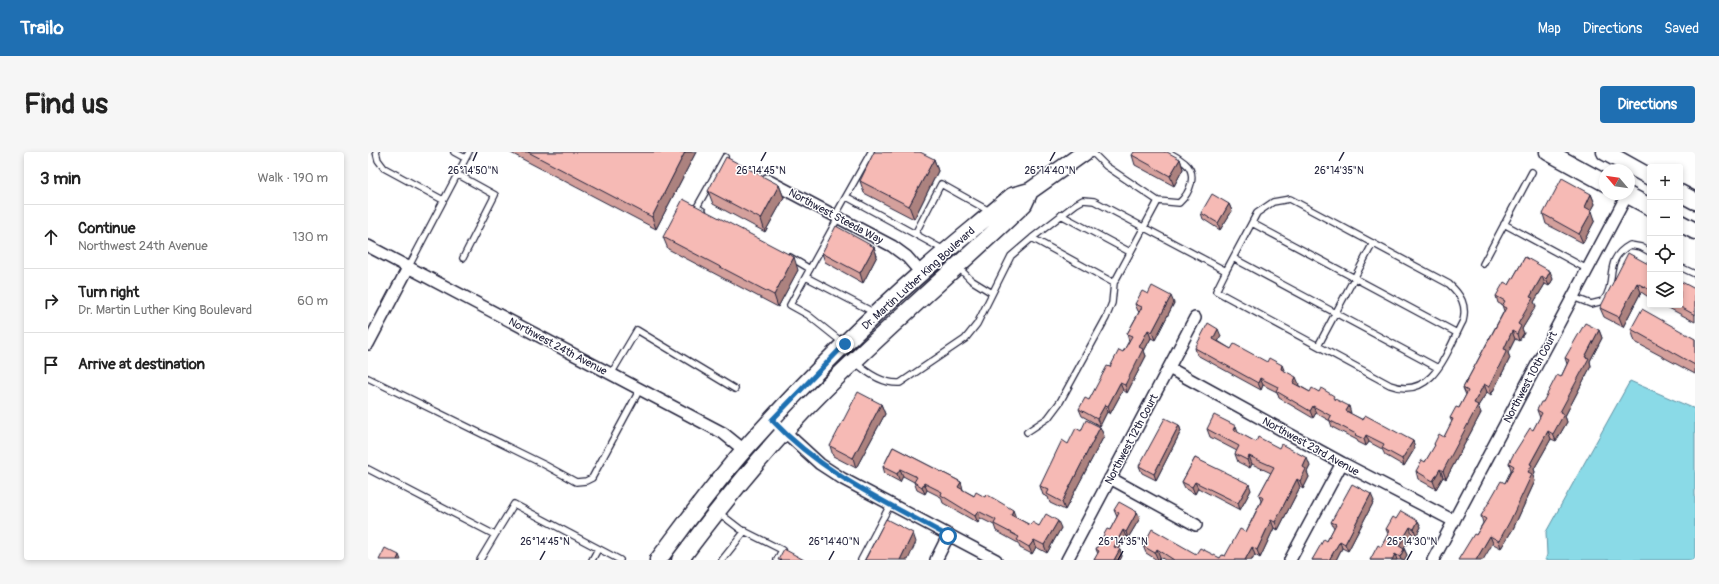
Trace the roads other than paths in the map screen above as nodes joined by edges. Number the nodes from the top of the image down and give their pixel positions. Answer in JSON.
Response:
{"nodes":[{"id":1,"x":376,"y":152,"type":"edge"},
{"id":2,"x":454,"y":152,"type":"edge"},
{"id":3,"x":469,"y":152,"type":"edge"},
{"id":4,"x":871,"y":152,"type":"edge"},
{"id":5,"x":1085,"y":152,"type":"edge"},
{"id":6,"x":1092,"y":152,"type":"edge"},
{"id":7,"x":1168,"y":152,"type":"edge"},
{"id":8,"x":1548,"y":152,"type":"edge"},
{"id":9,"x":1605,"y":152,"type":"edge"},
{"id":10,"x":465,"y":158,"type":"junction"},
{"id":11,"x":728,"y":159,"type":"edge"},
{"id":12,"x":1532,"y":172,"type":"dead end"},
{"id":13,"x":457,"y":174,"type":"junction"},
{"id":14,"x":1647,"y":174,"type":"edge"},
{"id":15,"x":759,"y":176,"type":"edge"},
{"id":16,"x":1599,"y":180,"type":"edge"},
{"id":17,"x":1030,"y":191,"type":"junction"},
{"id":18,"x":1647,"y":193,"type":"edge"},
{"id":19,"x":1635,"y":194,"type":"edge"},
{"id":20,"x":847,"y":197,"type":"junction"},
{"id":21,"x":1635,"y":199,"type":"edge"},
{"id":22,"x":443,"y":200,"type":"junction"},
{"id":23,"x":1624,"y":200,"type":"edge"},
{"id":24,"x":1158,"y":201,"type":"junction"},
{"id":25,"x":1647,"y":205,"type":"edge"},
{"id":26,"x":993,"y":213,"type":"junction"},
{"id":27,"x":710,"y":215,"type":"edge"},
{"id":28,"x":1061,"y":215,"type":"junction"},
{"id":29,"x":837,"y":217,"type":"junction"},
{"id":30,"x":1252,"y":223,"type":"junction"},
{"id":31,"x":1504,"y":224,"type":"junction"},
{"id":32,"x":1683,"y":225,"type":"edge"},
{"id":33,"x":1144,"y":227,"type":"junction"},
{"id":34,"x":1695,"y":231,"type":"edge"},
{"id":35,"x":915,"y":234,"type":"junction"},
{"id":36,"x":1032,"y":238,"type":"junction"},
{"id":37,"x":1372,"y":243,"type":"junction"},
{"id":38,"x":368,"y":246,"type":"edge"},
{"id":39,"x":946,"y":251,"type":"junction"},
{"id":40,"x":1647,"y":251,"type":"edge"},
{"id":41,"x":1130,"y":252,"type":"junction"},
{"id":42,"x":784,"y":254,"type":"edge"},
{"id":43,"x":463,"y":258,"type":"dead end"},
{"id":44,"x":1233,"y":258,"type":"junction"},
{"id":45,"x":1483,"y":264,"type":"dead end"},
{"id":46,"x":958,"y":266,"type":"junction"},
{"id":47,"x":408,"y":268,"type":"junction"},
{"id":48,"x":1683,"y":268,"type":"edge"},
{"id":49,"x":810,"y":269,"type":"junction"},
{"id":50,"x":1587,"y":270,"type":"junction"},
{"id":51,"x":1226,"y":271,"type":"junction"},
{"id":52,"x":921,"y":273,"type":"junction"},
{"id":53,"x":1695,"y":274,"type":"edge"},
{"id":54,"x":806,"y":277,"type":"junction"},
{"id":55,"x":1354,"y":277,"type":"junction"},
{"id":56,"x":1114,"y":283,"type":"junction"},
{"id":57,"x":992,"y":293,"type":"junction"},
{"id":58,"x":1573,"y":297,"type":"junction"},
{"id":59,"x":1336,"y":312,"type":"junction"},
{"id":60,"x":876,"y":314,"type":"junction"},
{"id":61,"x":1195,"y":318,"type":"dead end"},
{"id":62,"x":1457,"y":333,"type":"junction"},
{"id":63,"x":368,"y":344,"type":"edge"},
{"id":64,"x":845,"y":344,"type":"junction"},
{"id":65,"x":1318,"y":346,"type":"junction"},
{"id":66,"x":854,"y":361,"type":"junction"},
{"id":67,"x":1169,"y":368,"type":"junction"},
{"id":68,"x":1438,"y":368,"type":"junction"},
{"id":69,"x":611,"y":374,"type":"junction"},
{"id":70,"x":368,"y":378,"type":"edge"},
{"id":71,"x":640,"y":389,"type":"junction"},
{"id":72,"x":736,"y":389,"type":"dead end"},
{"id":73,"x":772,"y":420,"type":"junction"},
{"id":74,"x":1027,"y":432,"type":"dead end"},
{"id":75,"x":784,"y":433,"type":"junction"},
{"id":76,"x":744,"y":450,"type":"junction"},
{"id":77,"x":1342,"y":463,"type":"junction"},
{"id":78,"x":368,"y":469,"type":"edge"},
{"id":79,"x":1110,"y":478,"type":"junction"},
{"id":80,"x":890,"y":505,"type":"junction"},
{"id":81,"x":716,"y":511,"type":"junction"},
{"id":82,"x":1454,"y":521,"type":"junction"},
{"id":83,"x":1196,"y":525,"type":"dead end"},
{"id":84,"x":745,"y":531,"type":"junction"},
{"id":85,"x":495,"y":535,"type":"junction"},
{"id":86,"x":948,"y":536,"type":"junction"},
{"id":87,"x":695,"y":539,"type":"junction"},
{"id":88,"x":598,"y":549,"type":"junction"},
{"id":89,"x":782,"y":550,"type":"junction"},
{"id":90,"x":789,"y":553,"type":"edge"},
{"id":91,"x":480,"y":560,"type":"edge"},
{"id":92,"x":592,"y":560,"type":"edge"},
{"id":93,"x":620,"y":560,"type":"edge"},
{"id":94,"x":658,"y":560,"type":"edge"},
{"id":95,"x":680,"y":560,"type":"edge"},
{"id":96,"x":722,"y":560,"type":"edge"},
{"id":97,"x":777,"y":560,"type":"edge"},
{"id":98,"x":860,"y":560,"type":"edge"},
{"id":99,"x":936,"y":560,"type":"edge"},
{"id":100,"x":996,"y":560,"type":"edge"},
{"id":101,"x":1067,"y":560,"type":"edge"},
{"id":102,"x":1290,"y":560,"type":"edge"},
{"id":103,"x":1433,"y":560,"type":"edge"}],
"edges":[{"from":1,"to":22,"type":"lane"},
{"from":2,"to":10,"type":"lane"},
{"from":3,"to":10,"type":"lane"},
{"from":4,"to":20,"type":"lane"},
{"from":5,"to":17,"type":"main road","name":"Dr. Martin Luther King Boulevard"},
{"from":6,"to":24,"type":"lane"},
{"from":7,"to":24,"type":"lane"},
{"from":8,"to":16,"type":"main road"},
{"from":9,"to":14,"type":"main road"},
{"from":10,"to":13,"type":"lane"},
{"from":11,"to":27,"type":"lane"},
{"from":12,"to":31,"type":"lane"},
{"from":13,"to":22,"type":"lane"},
{"from":13,"to":43,"type":"lane"},
{"from":15,"to":29,"type":"street","name":"Northwest Steeda Way"},
{"from":17,"to":26,"type":"main road","name":"Dr. Martin Luther King Boulevard"},
{"from":17,"to":46,"type":"main road","name":"Dr. Martin Luther King Boulevard"},
{"from":18,"to":19,"type":"main road"},
{"from":20,"to":29,"type":"lane"},
{"from":20,"to":35,"type":"lane"},
{"from":21,"to":25,"type":"main road"},
{"from":22,"to":47,"type":"lane"},
{"from":23,"to":50,"type":"street","name":"Northwest 10th Court"},
{"from":24,"to":33,"type":"lane"},
{"from":26,"to":35,"type":"lane"},
{"from":26,"to":39,"type":"main road","name":"Dr. Martin Luther King Boulevard"},
{"from":28,"to":33,"type":"lane"},
{"from":28,"to":36,"type":"lane"},
{"from":28,"to":41,"type":"lane"},
{"from":29,"to":49,"type":"lane"},
{"from":29,"to":52,"type":"street","name":"Northwest Steeda Way"},
{"from":30,"to":37,"type":"lane"},
{"from":30,"to":44,"type":"lane"},
{"from":30,"to":55,"type":"lane"},
{"from":31,"to":45,"type":"lane"},
{"from":31,"to":50,"type":"lane"},
{"from":32,"to":34,"type":"main road"},
{"from":33,"to":41,"type":"lane"},
{"from":33,"to":51,"type":"lane"},
{"from":35,"to":39,"type":"lane"},
{"from":36,"to":56,"type":"lane"},
{"from":36,"to":57,"type":"lane"},
{"from":37,"to":55,"type":"lane"},
{"from":37,"to":62,"type":"lane"},
{"from":38,"to":47,"type":"street","name":"Northwest 24th Avenue"},
{"from":39,"to":52,"type":"main road","name":"Dr. Martin Luther King Boulevard"},
{"from":40,"to":58,"type":"lane"},
{"from":41,"to":56,"type":"lane"},
{"from":42,"to":49,"type":"lane"},
{"from":44,"to":51,"type":"lane"},
{"from":44,"to":59,"type":"lane"},
{"from":46,"to":57,"type":"lane"},
{"from":46,"to":66,"type":"main road","name":"Dr. Martin Luther King Boulevard"},
{"from":47,"to":63,"type":"street"},
{"from":47,"to":69,"type":"street","name":"Northwest 24th Avenue"},
{"from":48,"to":53,"type":"lane"},
{"from":49,"to":54,"type":"lane"},
{"from":50,"to":58,"type":"street","name":"Northwest 10th Court"},
{"from":51,"to":65,"type":"lane"},
{"from":52,"to":60,"type":"main road","name":"Dr. Martin Luther King Boulevard"},
{"from":54,"to":60,"type":"lane"},
{"from":54,"to":64,"type":"lane"},
{"from":55,"to":59,"type":"lane"},
{"from":55,"to":62,"type":"lane"},
{"from":56,"to":74,"type":"lane"},
{"from":57,"to":66,"type":"lane"},
{"from":58,"to":82,"type":"street","name":"Northwest 10th Court"},
{"from":59,"to":65,"type":"lane"},
{"from":59,"to":68,"type":"lane"},
{"from":60,"to":64,"type":"main road","name":"Dr. Martin Luther King Boulevard"},
{"from":61,"to":67,"type":"street","name":"Northwest 12th Court"},
{"from":62,"to":68,"type":"lane"},
{"from":64,"to":73,"type":"main road","name":"Dr. Martin Luther King Boulevard"},
{"from":65,"to":68,"type":"lane"},
{"from":66,"to":75,"type":"main road","name":"Dr. Martin Luther King Boulevard"},
{"from":67,"to":77,"type":"street","name":"Northwest 23rd Avenue"},
{"from":67,"to":79,"type":"street","name":"Northwest 12th Court"},
{"from":69,"to":71,"type":"street","name":"Northwest 24th Avenue"},
{"from":69,"to":72,"type":"lane"},
{"from":70,"to":71,"type":"lane"},
{"from":71,"to":76,"type":"street","name":"Northwest 24th Avenue"},
{"from":73,"to":75,"type":"street"},
{"from":73,"to":76,"type":"main road","name":"Dr. Martin Luther King Boulevard"},
{"from":75,"to":80,"type":"street"},
{"from":75,"to":81,"type":"main road","name":"Dr. Martin Luther King Boulevard"},
{"from":76,"to":87,"type":"main road"},
{"from":76,"to":94,"type":"main road","name":"Dr. Martin Luther King Boulevard"},
{"from":77,"to":82,"type":"street","name":"Northwest 23rd Avenue"},
{"from":77,"to":102,"type":"street"},
{"from":78,"to":85,"type":"lane"},
{"from":79,"to":83,"type":"street"},
{"from":79,"to":101,"type":"street","name":"Northwest 12th Court"},
{"from":80,"to":86,"type":"street"},
{"from":80,"to":98,"type":"lane"},
{"from":81,"to":84,"type":"lane"},
{"from":81,"to":87,"type":"main road","name":"Dr. Martin Luther King Boulevard"},
{"from":82,"to":103,"type":"street","name":"Northwest 10th Court"},
{"from":84,"to":89,"type":"lane"},
{"from":84,"to":96,"type":"lane"},
{"from":85,"to":88,"type":"lane"},
{"from":85,"to":91,"type":"lane"},
{"from":86,"to":99,"type":"street"},
{"from":86,"to":100,"type":"street"},
{"from":87,"to":95,"type":"main road","name":"Dr. Martin Luther King Boulevard"},
{"from":88,"to":92,"type":"lane"},
{"from":88,"to":93,"type":"lane"},
{"from":89,"to":90,"type":"lane"},
{"from":89,"to":97,"type":"lane"}]}
